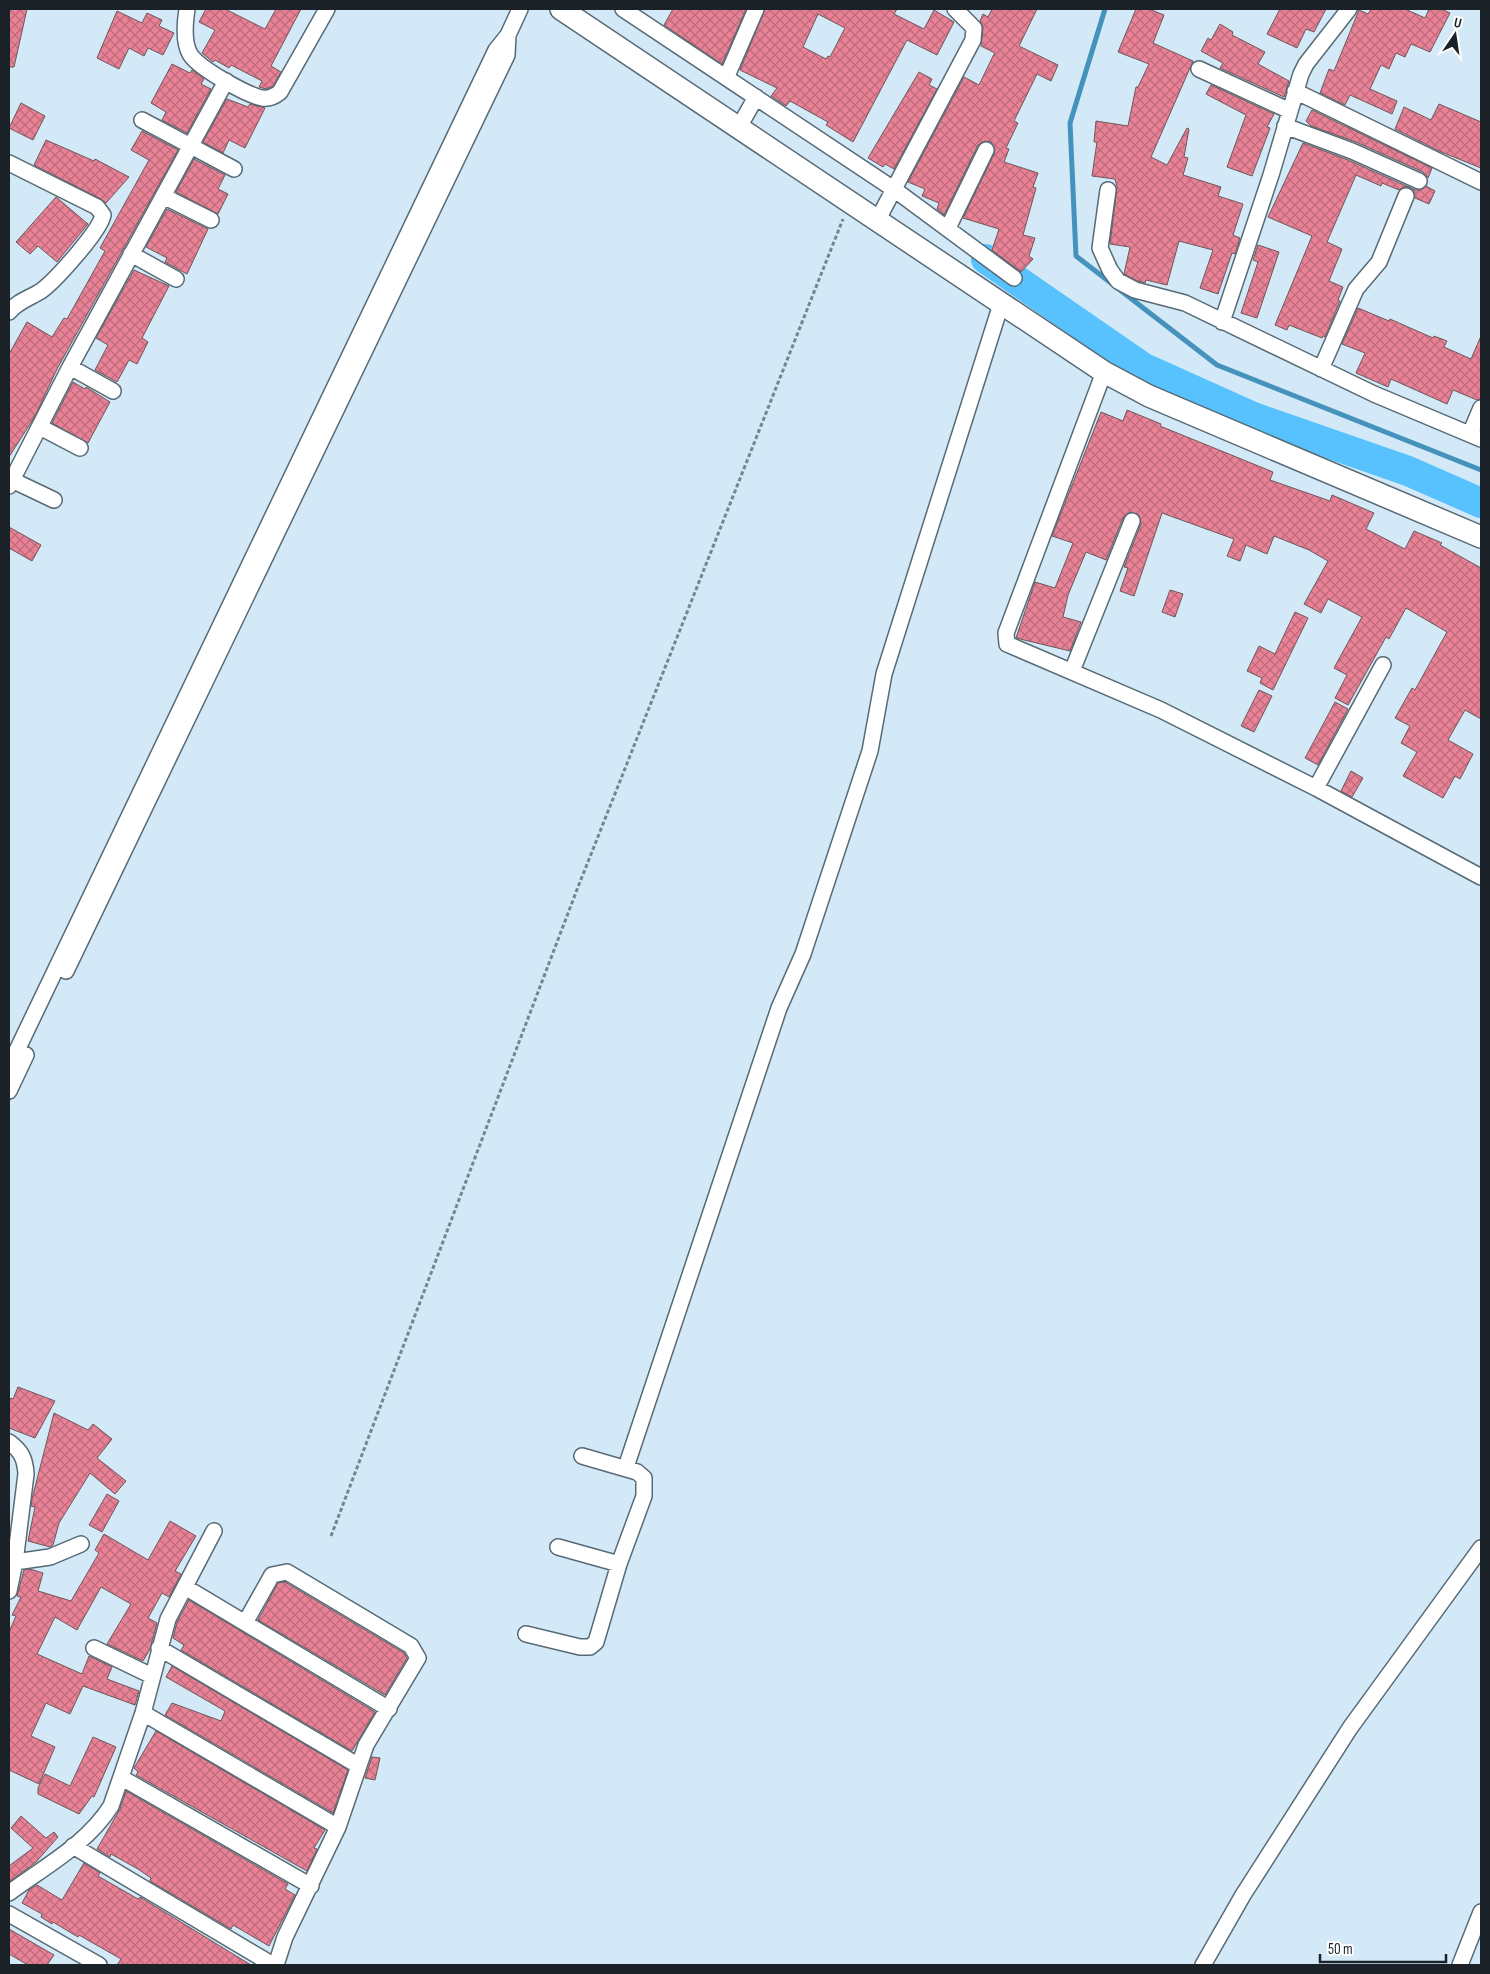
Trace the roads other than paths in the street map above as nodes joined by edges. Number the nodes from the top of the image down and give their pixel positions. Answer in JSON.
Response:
{"nodes":[{"id":1,"x":187,"y":9,"type":"edge"},
{"id":2,"x":327,"y":9,"type":"edge"},
{"id":3,"x":520,"y":9,"type":"edge"},
{"id":4,"x":561,"y":9,"type":"edge"},
{"id":5,"x":623,"y":9,"type":"edge"},
{"id":6,"x":756,"y":9,"type":"edge"},
{"id":7,"x":955,"y":9,"type":"edge"},
{"id":8,"x":1349,"y":9,"type":"edge"},
{"id":9,"x":508,"y":35,"type":"junction"},
{"id":10,"x":1199,"y":69,"type":"dead end"},
{"id":11,"x":727,"y":76,"type":"junction"},
{"id":12,"x":226,"y":81,"type":"junction"},
{"id":13,"x":1295,"y":91,"type":"junction"},
{"id":14,"x":755,"y":99,"type":"junction"},
{"id":15,"x":1290,"y":111,"type":"junction"},
{"id":16,"x":142,"y":120,"type":"dead end"},
{"id":17,"x":741,"y":123,"type":"junction"},
{"id":18,"x":1285,"y":126,"type":"junction"},
{"id":19,"x":190,"y":146,"type":"junction"},
{"id":20,"x":986,"y":150,"type":"dead end"},
{"id":21,"x":9,"y":164,"type":"edge"},
{"id":22,"x":234,"y":169,"type":"dead end"},
{"id":23,"x":1419,"y":181,"type":"dead end"},
{"id":24,"x":1481,"y":182,"type":"edge"},
{"id":25,"x":1108,"y":190,"type":"dead end"},
{"id":26,"x":894,"y":192,"type":"junction"},
{"id":27,"x":163,"y":196,"type":"junction"},
{"id":28,"x":1406,"y":196,"type":"dead end"},
{"id":29,"x":880,"y":216,"type":"junction"},
{"id":30,"x":211,"y":220,"type":"dead end"},
{"id":31,"x":948,"y":228,"type":"junction"},
{"id":32,"x":132,"y":254,"type":"junction"},
{"id":33,"x":1014,"y":278,"type":"dead end"},
{"id":34,"x":176,"y":279,"type":"dead end"},
{"id":35,"x":1000,"y":304,"type":"junction"},
{"id":36,"x":9,"y":312,"type":"edge"},
{"id":37,"x":1222,"y":322,"type":"junction"},
{"id":38,"x":70,"y":367,"type":"junction"},
{"id":39,"x":1321,"y":369,"type":"junction"},
{"id":40,"x":1104,"y":372,"type":"junction"},
{"id":41,"x":113,"y":391,"type":"dead end"},
{"id":42,"x":1481,"y":408,"type":"edge"},
{"id":43,"x":40,"y":427,"type":"junction"},
{"id":44,"x":1476,"y":436,"type":"edge"},
{"id":45,"x":80,"y":448,"type":"dead end"},
{"id":46,"x":10,"y":483,"type":"edge"},
{"id":47,"x":54,"y":500,"type":"dead end"},
{"id":48,"x":1132,"y":521,"type":"dead end"},
{"id":49,"x":1481,"y":537,"type":"edge"},
{"id":50,"x":1383,"y":665,"type":"dead end"},
{"id":51,"x":1072,"y":671,"type":"junction"},
{"id":52,"x":1316,"y":788,"type":"junction"},
{"id":53,"x":1481,"y":877,"type":"edge"},
{"id":54,"x":9,"y":1067,"type":"edge"},
{"id":55,"x":9,"y":1091,"type":"edge"},
{"id":56,"x":9,"y":1442,"type":"edge"},
{"id":57,"x":582,"y":1456,"type":"dead end"},
{"id":58,"x":626,"y":1467,"type":"junction"},
{"id":59,"x":214,"y":1531,"type":"dead end"},
{"id":60,"x":81,"y":1544,"type":"dead end"},
{"id":61,"x":558,"y":1547,"type":"dead end"},
{"id":62,"x":1481,"y":1548,"type":"edge"},
{"id":63,"x":16,"y":1562,"type":"junction"},
{"id":64,"x":619,"y":1564,"type":"junction"},
{"id":65,"x":185,"y":1587,"type":"junction"},
{"id":66,"x":9,"y":1591,"type":"edge"},
{"id":67,"x":245,"y":1623,"type":"junction"},
{"id":68,"x":526,"y":1634,"type":"dead end"},
{"id":69,"x":94,"y":1648,"type":"dead end"},
{"id":70,"x":159,"y":1648,"type":"junction"},
{"id":71,"x":152,"y":1676,"type":"junction"},
{"id":72,"x":389,"y":1709,"type":"junction"},
{"id":73,"x":143,"y":1713,"type":"junction"},
{"id":74,"x":359,"y":1766,"type":"junction"},
{"id":75,"x":122,"y":1778,"type":"junction"},
{"id":76,"x":338,"y":1827,"type":"junction"},
{"id":77,"x":73,"y":1846,"type":"junction"},
{"id":78,"x":310,"y":1886,"type":"junction"},
{"id":79,"x":9,"y":1893,"type":"edge"},
{"id":80,"x":1481,"y":1912,"type":"edge"},
{"id":81,"x":9,"y":1914,"type":"edge"},
{"id":82,"x":99,"y":1965,"type":"edge"},
{"id":83,"x":275,"y":1965,"type":"edge"},
{"id":84,"x":1203,"y":1965,"type":"edge"},
{"id":85,"x":1460,"y":1965,"type":"edge"}],
"edges":[{"from":1,"to":12,"type":"street"},
{"from":2,"to":12,"type":"street"},
{"from":3,"to":9,"type":"street"},
{"from":4,"to":17,"type":"main road"},
{"from":5,"to":11,"type":"street"},
{"from":6,"to":11,"type":"street"},
{"from":7,"to":26,"type":"street"},
{"from":8,"to":13,"type":"street"},
{"from":9,"to":54,"type":"street"},
{"from":9,"to":55,"type":"street"},
{"from":10,"to":15,"type":"street"},
{"from":11,"to":14,"type":"street"},
{"from":12,"to":19,"type":"street"},
{"from":13,"to":15,"type":"street"},
{"from":13,"to":24,"type":"street"},
{"from":14,"to":17,"type":"street"},
{"from":14,"to":26,"type":"street"},
{"from":15,"to":18,"type":"street"},
{"from":16,"to":19,"type":"street"},
{"from":17,"to":29,"type":"main road"},
{"from":18,"to":23,"type":"street"},
{"from":18,"to":37,"type":"street"},
{"from":19,"to":22,"type":"street"},
{"from":19,"to":27,"type":"street"},
{"from":20,"to":31,"type":"street"},
{"from":21,"to":36,"type":"street"},
{"from":25,"to":37,"type":"street"},
{"from":26,"to":29,"type":"street"},
{"from":26,"to":31,"type":"street"},
{"from":27,"to":30,"type":"street"},
{"from":27,"to":32,"type":"street"},
{"from":28,"to":39,"type":"street"},
{"from":29,"to":35,"type":"main road"},
{"from":31,"to":33,"type":"street"},
{"from":32,"to":34,"type":"street"},
{"from":32,"to":38,"type":"street"},
{"from":35,"to":40,"type":"main road"},
{"from":35,"to":58,"type":"street"},
{"from":37,"to":39,"type":"street"},
{"from":38,"to":41,"type":"street"},
{"from":38,"to":43,"type":"street"},
{"from":39,"to":44,"type":"street"},
{"from":40,"to":49,"type":"main road"},
{"from":40,"to":51,"type":"street"},
{"from":42,"to":44,"type":"street"},
{"from":43,"to":45,"type":"street"},
{"from":43,"to":46,"type":"street"},
{"from":46,"to":47,"type":"street"},
{"from":48,"to":51,"type":"street"},
{"from":50,"to":52,"type":"street"},
{"from":51,"to":52,"type":"street"},
{"from":52,"to":53,"type":"street"},
{"from":56,"to":63,"type":"street"},
{"from":57,"to":58,"type":"street"},
{"from":58,"to":64,"type":"street"},
{"from":59,"to":65,"type":"street"},
{"from":60,"to":63,"type":"street"},
{"from":61,"to":64,"type":"street"},
{"from":62,"to":84,"type":"street"},
{"from":63,"to":66,"type":"street"},
{"from":64,"to":68,"type":"street"},
{"from":65,"to":67,"type":"street"},
{"from":65,"to":70,"type":"street"},
{"from":67,"to":72,"type":"street"},
{"from":67,"to":72,"type":"street"},
{"from":69,"to":71,"type":"street"},
{"from":70,"to":71,"type":"street"},
{"from":70,"to":74,"type":"street"},
{"from":71,"to":73,"type":"street"},
{"from":72,"to":74,"type":"street"},
{"from":73,"to":75,"type":"street"},
{"from":73,"to":76,"type":"street"},
{"from":74,"to":76,"type":"street"},
{"from":75,"to":77,"type":"street"},
{"from":75,"to":78,"type":"street"},
{"from":76,"to":78,"type":"street"},
{"from":77,"to":79,"type":"street"},
{"from":77,"to":83,"type":"street"},
{"from":78,"to":83,"type":"street"},
{"from":80,"to":85,"type":"street"},
{"from":81,"to":82,"type":"street"}]}
